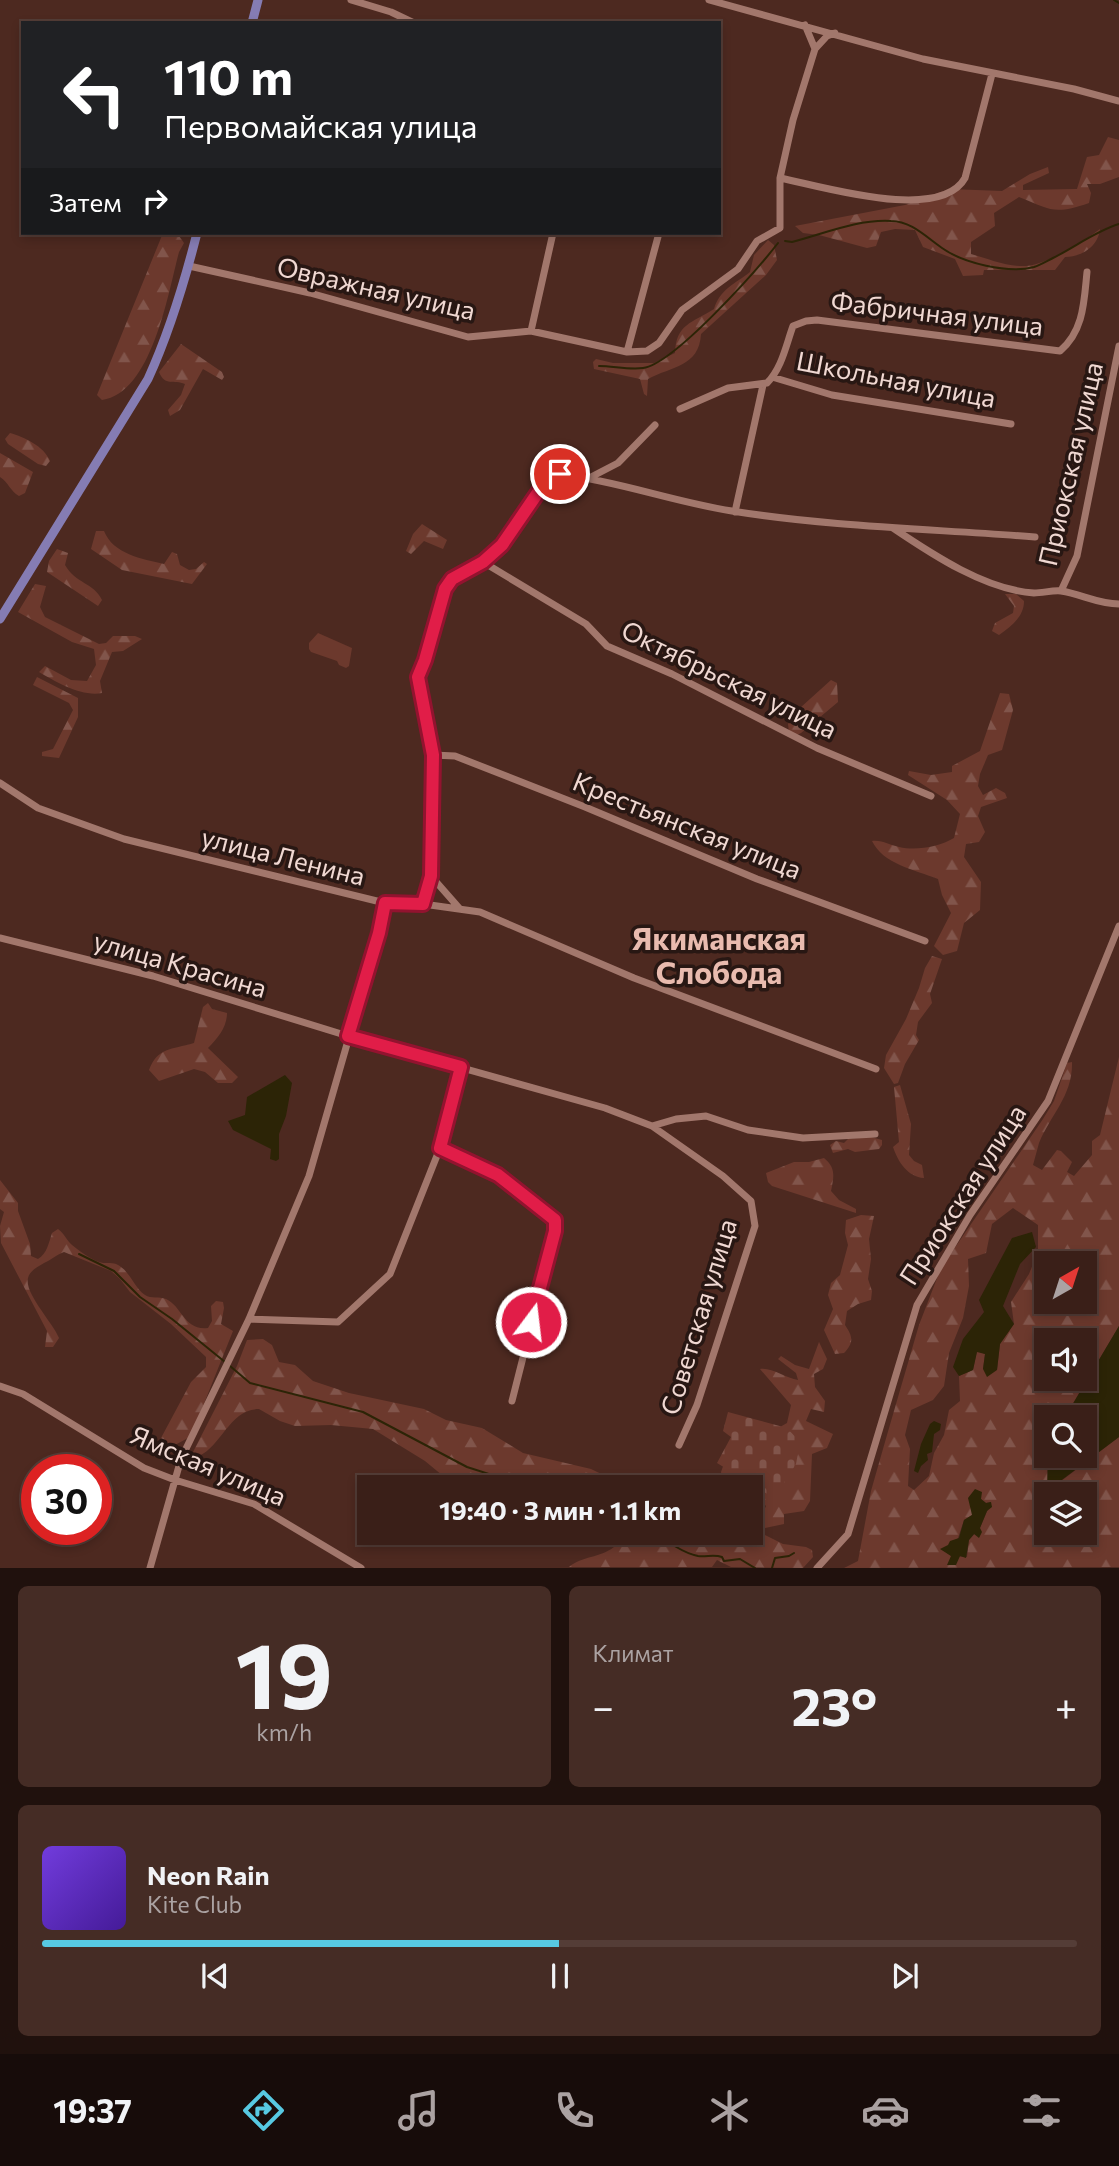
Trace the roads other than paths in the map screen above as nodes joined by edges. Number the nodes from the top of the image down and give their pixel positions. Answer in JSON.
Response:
{"nodes":[{"id":1,"x":258,"y":0,"type":"edge"},
{"id":2,"x":351,"y":0,"type":"edge"},
{"id":3,"x":709,"y":0,"type":"edge"},
{"id":4,"x":253,"y":21,"type":"edge"},
{"id":5,"x":407,"y":21,"type":"edge"},
{"id":6,"x":805,"y":25,"type":"junction"},
{"id":7,"x":835,"y":33,"type":"junction"},
{"id":8,"x":815,"y":49,"type":"junction"},
{"id":9,"x":992,"y":74,"type":"junction"},
{"id":10,"x":1119,"y":101,"type":"edge"},
{"id":11,"x":780,"y":178,"type":"junction"},
{"id":12,"x":197,"y":235,"type":"edge"},
{"id":13,"x":553,"y":235,"type":"edge"},
{"id":14,"x":658,"y":235,"type":"edge"},
{"id":15,"x":189,"y":266,"type":"junction"},
{"id":16,"x":1087,"y":272,"type":"dead end"},
{"id":17,"x":531,"y":331,"type":"junction"},
{"id":18,"x":1119,"y":346,"type":"edge"},
{"id":19,"x":627,"y":352,"type":"junction"},
{"id":20,"x":772,"y":377,"type":"junction"},
{"id":21,"x":763,"y":385,"type":"junction"},
{"id":22,"x":680,"y":409,"type":"dead end"},
{"id":23,"x":1011,"y":424,"type":"dead end"},
{"id":24,"x":655,"y":425,"type":"dead end"},
{"id":25,"x":590,"y":477,"type":"junction"},
{"id":26,"x":735,"y":512,"type":"junction"},
{"id":27,"x":893,"y":528,"type":"junction"},
{"id":28,"x":1035,"y":537,"type":"dead end"},
{"id":29,"x":483,"y":562,"type":"junction"},
{"id":30,"x":1061,"y":591,"type":"junction"},
{"id":31,"x":1119,"y":604,"type":"edge"},
{"id":32,"x":0,"y":619,"type":"edge"},
{"id":33,"x":433,"y":755,"type":"junction"},
{"id":34,"x":0,"y":783,"type":"edge"},
{"id":35,"x":931,"y":796,"type":"dead end"},
{"id":36,"x":431,"y":876,"type":"junction"},
{"id":37,"x":385,"y":903,"type":"junction"},
{"id":38,"x":423,"y":904,"type":"junction"},
{"id":39,"x":460,"y":909,"type":"junction"},
{"id":40,"x":1119,"y":926,"type":"edge"},
{"id":41,"x":0,"y":938,"type":"edge"},
{"id":42,"x":925,"y":941,"type":"dead end"},
{"id":43,"x":348,"y":1036,"type":"junction"},
{"id":44,"x":461,"y":1067,"type":"junction"},
{"id":45,"x":876,"y":1069,"type":"dead end"},
{"id":46,"x":652,"y":1126,"type":"junction"},
{"id":47,"x":874,"y":1134,"type":"dead end"},
{"id":48,"x":440,"y":1148,"type":"junction"},
{"id":49,"x":751,"y":1201,"type":"joint"},
{"id":50,"x":249,"y":1319,"type":"junction"},
{"id":51,"x":0,"y":1386,"type":"edge"},
{"id":52,"x":512,"y":1401,"type":"dead end"},
{"id":53,"x":679,"y":1445,"type":"dead end"},
{"id":54,"x":175,"y":1480,"type":"junction"},
{"id":55,"x":818,"y":1566,"type":"edge"},
{"id":56,"x":150,"y":1567,"type":"edge"},
{"id":57,"x":361,"y":1567,"type":"edge"}],
"edges":[{"from":1,"to":4,"type":"main road"},
{"from":2,"to":5,"type":"street"},
{"from":3,"to":6,"type":"street"},
{"from":6,"to":7,"type":"street"},
{"from":6,"to":8,"type":"street"},
{"from":7,"to":8,"type":"street"},
{"from":7,"to":9,"type":"street"},
{"from":8,"to":11,"type":"street"},
{"from":9,"to":10,"type":"street"},
{"from":9,"to":11,"type":"street"},
{"from":11,"to":19,"type":"street","name":"Овражная улица"},
{"from":12,"to":15,"type":"main road"},
{"from":13,"to":17,"type":"street"},
{"from":14,"to":19,"type":"street"},
{"from":15,"to":17,"type":"street","name":"Овражная улица"},
{"from":15,"to":32,"type":"main road"},
{"from":16,"to":20,"type":"street","name":"Фабричная улица"},
{"from":17,"to":19,"type":"street","name":"Овражная улица"},
{"from":18,"to":30,"type":"street","name":"Приокская улица"},
{"from":20,"to":21,"type":"street","name":"Фабричная улица"},
{"from":20,"to":23,"type":"street","name":"Школьная улица"},
{"from":21,"to":22,"type":"street"},
{"from":21,"to":26,"type":"street"},
{"from":24,"to":25,"type":"street"},
{"from":25,"to":26,"type":"street"},
{"from":25,"to":29,"type":"street"},
{"from":26,"to":27,"type":"street"},
{"from":27,"to":28,"type":"street"},
{"from":27,"to":30,"type":"street"},
{"from":29,"to":33,"type":"street"},
{"from":29,"to":35,"type":"street","name":"Октябрьская улица"},
{"from":30,"to":31,"type":"street"},
{"from":33,"to":36,"type":"street"},
{"from":33,"to":42,"type":"street","name":"Крестьянская улица"},
{"from":34,"to":37,"type":"street","name":"улица Ленина"},
{"from":36,"to":38,"type":"street"},
{"from":36,"to":39,"type":"street"},
{"from":37,"to":38,"type":"street","name":"улица Ленина"},
{"from":37,"to":43,"type":"street"},
{"from":38,"to":39,"type":"street","name":"улица Ленина"},
{"from":39,"to":45,"type":"street","name":"улица Ленина"},
{"from":40,"to":55,"type":"street","name":"Приокская улица"},
{"from":41,"to":43,"type":"street","name":"улица Красина"},
{"from":43,"to":44,"type":"street","name":"улица Красина"},
{"from":43,"to":50,"type":"street"},
{"from":44,"to":46,"type":"street","name":"улица Красина"},
{"from":44,"to":48,"type":"street"},
{"from":46,"to":47,"type":"street"},
{"from":46,"to":49,"type":"street","name":"улица Красина"},
{"from":48,"to":50,"type":"street"},
{"from":48,"to":52,"type":"street"},
{"from":49,"to":53,"type":"street","name":"Советская улица"},
{"from":50,"to":54,"type":"street"},
{"from":51,"to":54,"type":"street","name":"Ямская улица"},
{"from":54,"to":56,"type":"street"},
{"from":54,"to":57,"type":"street","name":"Ямская улица"}]}
